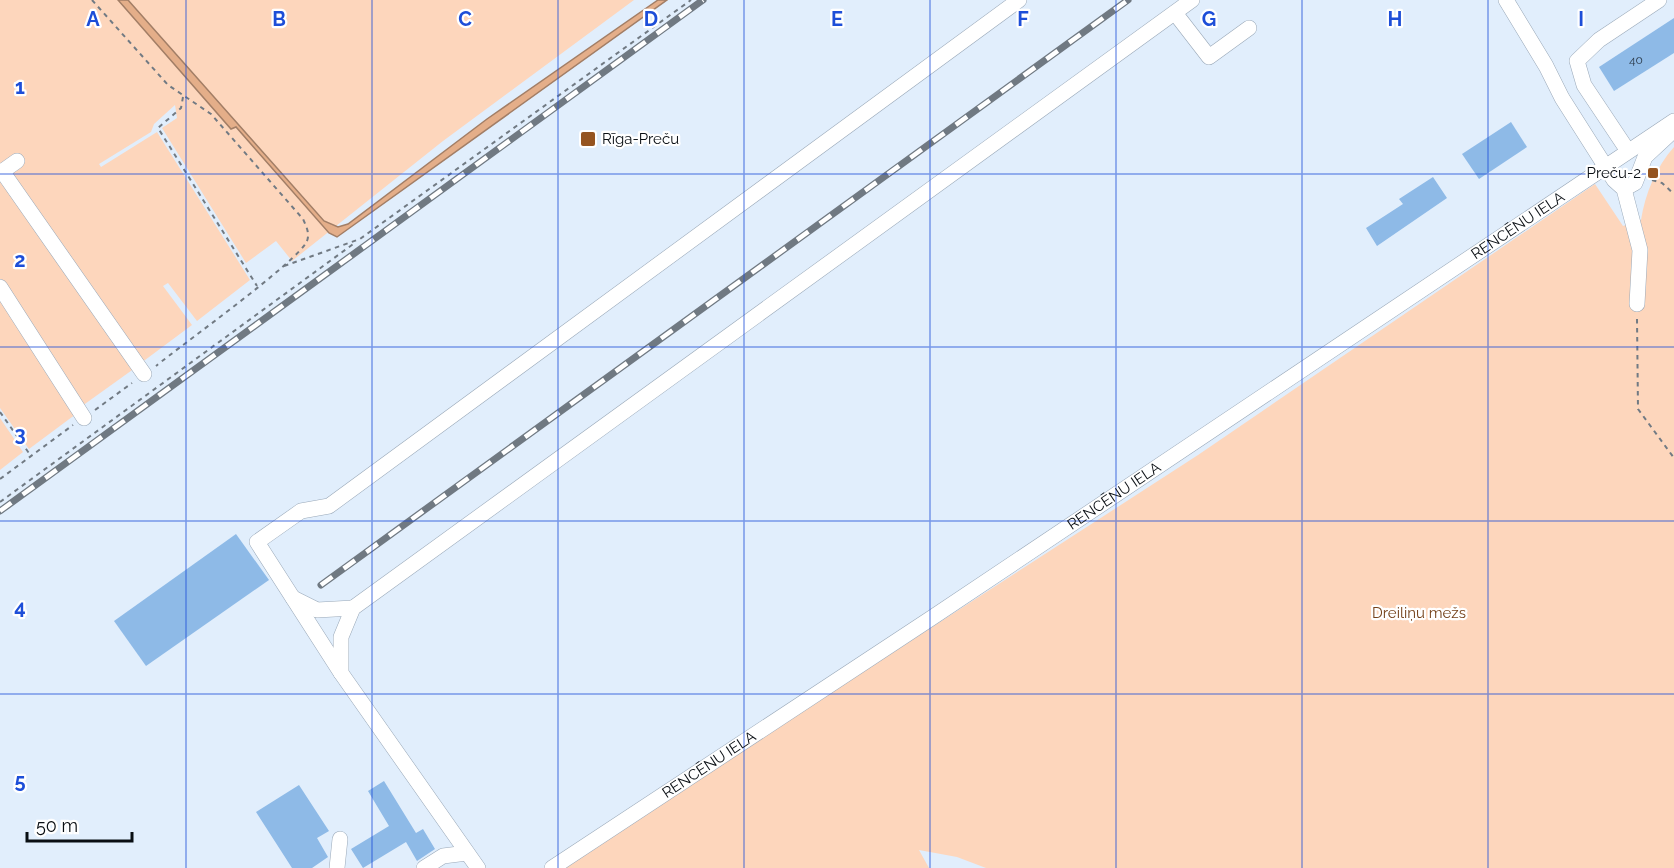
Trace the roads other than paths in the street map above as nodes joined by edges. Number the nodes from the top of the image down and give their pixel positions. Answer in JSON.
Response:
{"nodes":[{"id":1,"x":1019,"y":0,"type":"edge"},
{"id":2,"x":1192,"y":0,"type":"edge"},
{"id":3,"x":1506,"y":0,"type":"edge"},
{"id":4,"x":1659,"y":0,"type":"edge"},
{"id":5,"x":1175,"y":13,"type":"junction"},
{"id":6,"x":1249,"y":28,"type":"dead end"},
{"id":7,"x":1674,"y":121,"type":"edge"},
{"id":8,"x":1674,"y":130,"type":"edge"},
{"id":9,"x":1628,"y":151,"type":"junction"},
{"id":10,"x":17,"y":161,"type":"dead end"},
{"id":11,"x":1605,"y":166,"type":"junction"},
{"id":12,"x":1,"y":172,"type":"edge"},
{"id":13,"x":1624,"y":189,"type":"junction"},
{"id":14,"x":0,"y":287,"type":"edge"},
{"id":15,"x":1637,"y":304,"type":"road end"},
{"id":16,"x":144,"y":374,"type":"road end"},
{"id":17,"x":84,"y":418,"type":"road end"},
{"id":18,"x":292,"y":597,"type":"junction"},
{"id":19,"x":353,"y":608,"type":"junction"},
{"id":20,"x":341,"y":674,"type":"junction"},
{"id":21,"x":340,"y":839,"type":"dead end"},
{"id":22,"x":467,"y":853,"type":"junction"},
{"id":23,"x":337,"y":868,"type":"edge"},
{"id":24,"x":424,"y":868,"type":"edge"},
{"id":25,"x":478,"y":868,"type":"edge"},
{"id":26,"x":552,"y":868,"type":"edge"}],
"edges":[{"from":1,"to":18,"type":"street"},
{"from":2,"to":5,"type":"street"},
{"from":3,"to":11,"type":"street"},
{"from":4,"to":9,"type":"street"},
{"from":5,"to":6,"type":"street"},
{"from":5,"to":19,"type":"street"},
{"from":7,"to":9,"type":"street","name":"RENCĒNU IELA"},
{"from":8,"to":13,"type":"street"},
{"from":9,"to":11,"type":"street","name":"RENCĒNU IELA"},
{"from":10,"to":12,"type":"street"},
{"from":11,"to":13,"type":"street"},
{"from":11,"to":26,"type":"street","name":"RENCĒNU IELA"},
{"from":12,"to":16,"type":"street"},
{"from":13,"to":15,"type":"street"},
{"from":14,"to":17,"type":"street"},
{"from":18,"to":19,"type":"street"},
{"from":18,"to":20,"type":"street"},
{"from":19,"to":20,"type":"street"},
{"from":20,"to":22,"type":"street"},
{"from":21,"to":23,"type":"street"},
{"from":22,"to":24,"type":"street"},
{"from":22,"to":25,"type":"street"}]}
